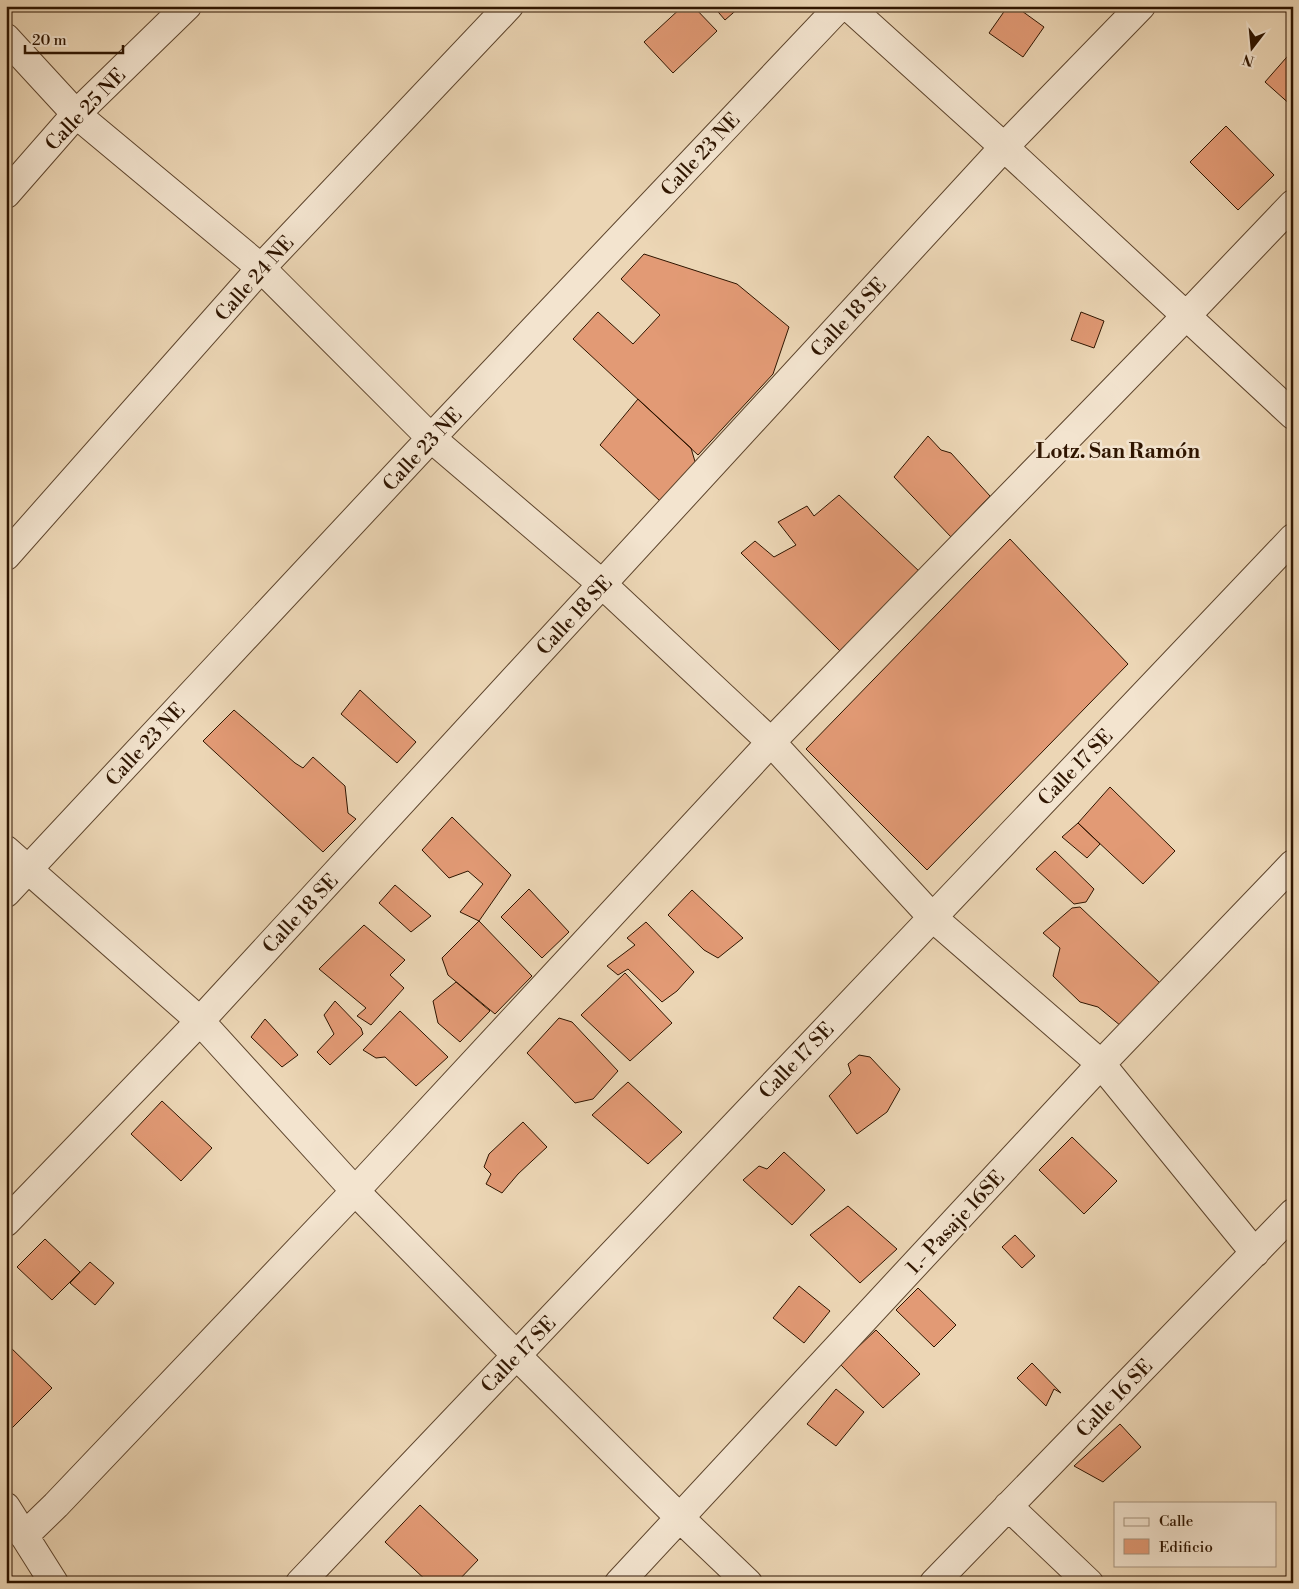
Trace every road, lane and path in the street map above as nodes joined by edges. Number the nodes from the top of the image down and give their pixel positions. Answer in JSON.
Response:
{"nodes":[{"id":1,"x":187,"y":6,"type":"edge"},
{"id":2,"x":509,"y":6,"type":"edge"},
{"id":3,"x":840,"y":6,"type":"edge"},
{"id":4,"x":848,"y":6,"type":"edge"},
{"id":5,"x":1140,"y":6,"type":"edge"},
{"id":6,"x":6,"y":38,"type":"edge"},
{"id":7,"x":76,"y":114,"type":"junction"},
{"id":8,"x":1004,"y":147,"type":"junction"},
{"id":9,"x":6,"y":194,"type":"edge"},
{"id":10,"x":1293,"y":204,"type":"edge"},
{"id":11,"x":261,"y":268,"type":"junction"},
{"id":12,"x":1186,"y":316,"type":"junction"},
{"id":13,"x":1293,"y":415,"type":"edge"},
{"id":14,"x":432,"y":438,"type":"junction"},
{"id":15,"x":1293,"y":538,"type":"edge"},
{"id":16,"x":6,"y":556,"type":"edge"},
{"id":17,"x":602,"y":584,"type":"junction"},
{"id":18,"x":772,"y":742,"type":"junction"},
{"id":19,"x":6,"y":850,"type":"edge"},
{"id":20,"x":1293,"y":864,"type":"edge"},
{"id":21,"x":29,"y":869,"type":"junction"},
{"id":22,"x":6,"y":893,"type":"edge"},
{"id":23,"x":932,"y":917,"type":"junction"},
{"id":24,"x":200,"y":1022,"type":"junction"},
{"id":25,"x":1101,"y":1064,"type":"junction"},
{"id":26,"x":355,"y":1191,"type":"junction"},
{"id":27,"x":1293,"y":1213,"type":"edge"},
{"id":28,"x":6,"y":1222,"type":"edge"},
{"id":29,"x":1255,"y":1252,"type":"junction"},
{"id":30,"x":516,"y":1355,"type":"junction"},
{"id":31,"x":6,"y":1506,"type":"edge"},
{"id":32,"x":1008,"y":1506,"type":"junction"},
{"id":33,"x":680,"y":1518,"type":"junction"},
{"id":34,"x":24,"y":1536,"type":"junction"},
{"id":35,"x":54,"y":1583,"type":"edge"},
{"id":36,"x":300,"y":1583,"type":"edge"},
{"id":37,"x":619,"y":1583,"type":"edge"},
{"id":38,"x":748,"y":1583,"type":"edge"},
{"id":39,"x":934,"y":1583,"type":"edge"},
{"id":40,"x":1089,"y":1583,"type":"edge"}],
"edges":[{"from":1,"to":7,"type":"street","name":"Calle 25 NE"},
{"from":2,"to":11,"type":"street","name":"Calle 24 NE"},
{"from":3,"to":14,"type":"street","name":"Calle 23 NE"},
{"from":4,"to":8,"type":"street"},
{"from":5,"to":8,"type":"street","name":"Calle 18 SE"},
{"from":6,"to":7,"type":"street"},
{"from":7,"to":9,"type":"street","name":"Calle 25 NE"},
{"from":7,"to":11,"type":"street"},
{"from":8,"to":12,"type":"street"},
{"from":8,"to":17,"type":"street","name":"Calle 18 SE"},
{"from":10,"to":12,"type":"street"},
{"from":11,"to":14,"type":"street"},
{"from":11,"to":16,"type":"street","name":"Calle 24 NE"},
{"from":12,"to":13,"type":"street"},
{"from":12,"to":18,"type":"street"},
{"from":14,"to":17,"type":"street"},
{"from":14,"to":21,"type":"street","name":"Calle 23 NE"},
{"from":15,"to":23,"type":"street","name":"Calle 17 SE"},
{"from":17,"to":18,"type":"street"},
{"from":17,"to":24,"type":"street","name":"Calle 18 SE"},
{"from":18,"to":23,"type":"street"},
{"from":18,"to":26,"type":"street"},
{"from":19,"to":21,"type":"street"},
{"from":20,"to":25,"type":"street","name":"1.- Pasaje 16SE"},
{"from":21,"to":22,"type":"street","name":"Calle 23 NE"},
{"from":21,"to":24,"type":"street"},
{"from":23,"to":25,"type":"street"},
{"from":23,"to":30,"type":"street","name":"Calle 17 SE"},
{"from":24,"to":26,"type":"street"},
{"from":24,"to":28,"type":"street","name":"Calle 18 SE"},
{"from":25,"to":29,"type":"street"},
{"from":25,"to":33,"type":"street","name":"1.- Pasaje 16SE"},
{"from":26,"to":30,"type":"street"},
{"from":26,"to":34,"type":"street"},
{"from":27,"to":29,"type":"street","name":"Calle 16 SE"},
{"from":29,"to":32,"type":"street","name":"Calle 16 SE"},
{"from":30,"to":33,"type":"street"},
{"from":30,"to":36,"type":"street","name":"Calle 17 SE"},
{"from":31,"to":34,"type":"street"},
{"from":32,"to":39,"type":"street","name":"Calle 16 SE"},
{"from":32,"to":40,"type":"street"},
{"from":33,"to":37,"type":"street","name":"1.- Pasaje 16SE"},
{"from":33,"to":38,"type":"street"},
{"from":34,"to":35,"type":"street"}]}
